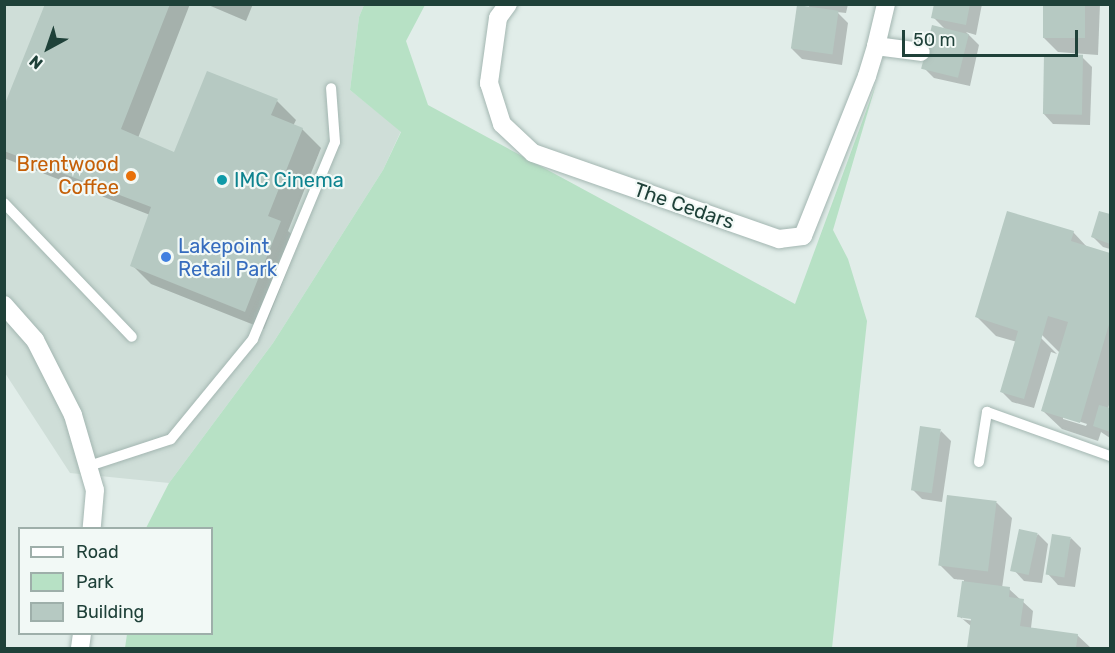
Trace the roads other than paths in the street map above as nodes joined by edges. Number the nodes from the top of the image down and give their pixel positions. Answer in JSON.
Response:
{"nodes":[{"id":1,"x":508,"y":4,"type":"edge"},
{"id":2,"x":886,"y":4,"type":"edge"},
{"id":3,"x":876,"y":46,"type":"junction"},
{"id":4,"x":921,"y":52,"type":"dead end"},
{"id":5,"x":331,"y":88,"type":"dead end"},
{"id":6,"x":4,"y":203,"type":"edge"},
{"id":7,"x":4,"y":305,"type":"edge"},
{"id":8,"x":132,"y":337,"type":"dead end"},
{"id":9,"x":1110,"y":456,"type":"edge"},
{"id":10,"x":979,"y":462,"type":"dead end"},
{"id":11,"x":89,"y":466,"type":"junction"},
{"id":12,"x":92,"y":527,"type":"edge"}],
"edges":[{"from":1,"to":3,"type":"street","name":"The Cedars"},
{"from":2,"to":3,"type":"street"},
{"from":3,"to":4,"type":"street"},
{"from":5,"to":11,"type":"lane"},
{"from":6,"to":8,"type":"lane"},
{"from":7,"to":11,"type":"street"},
{"from":9,"to":10,"type":"lane"},
{"from":11,"to":12,"type":"street"}]}
